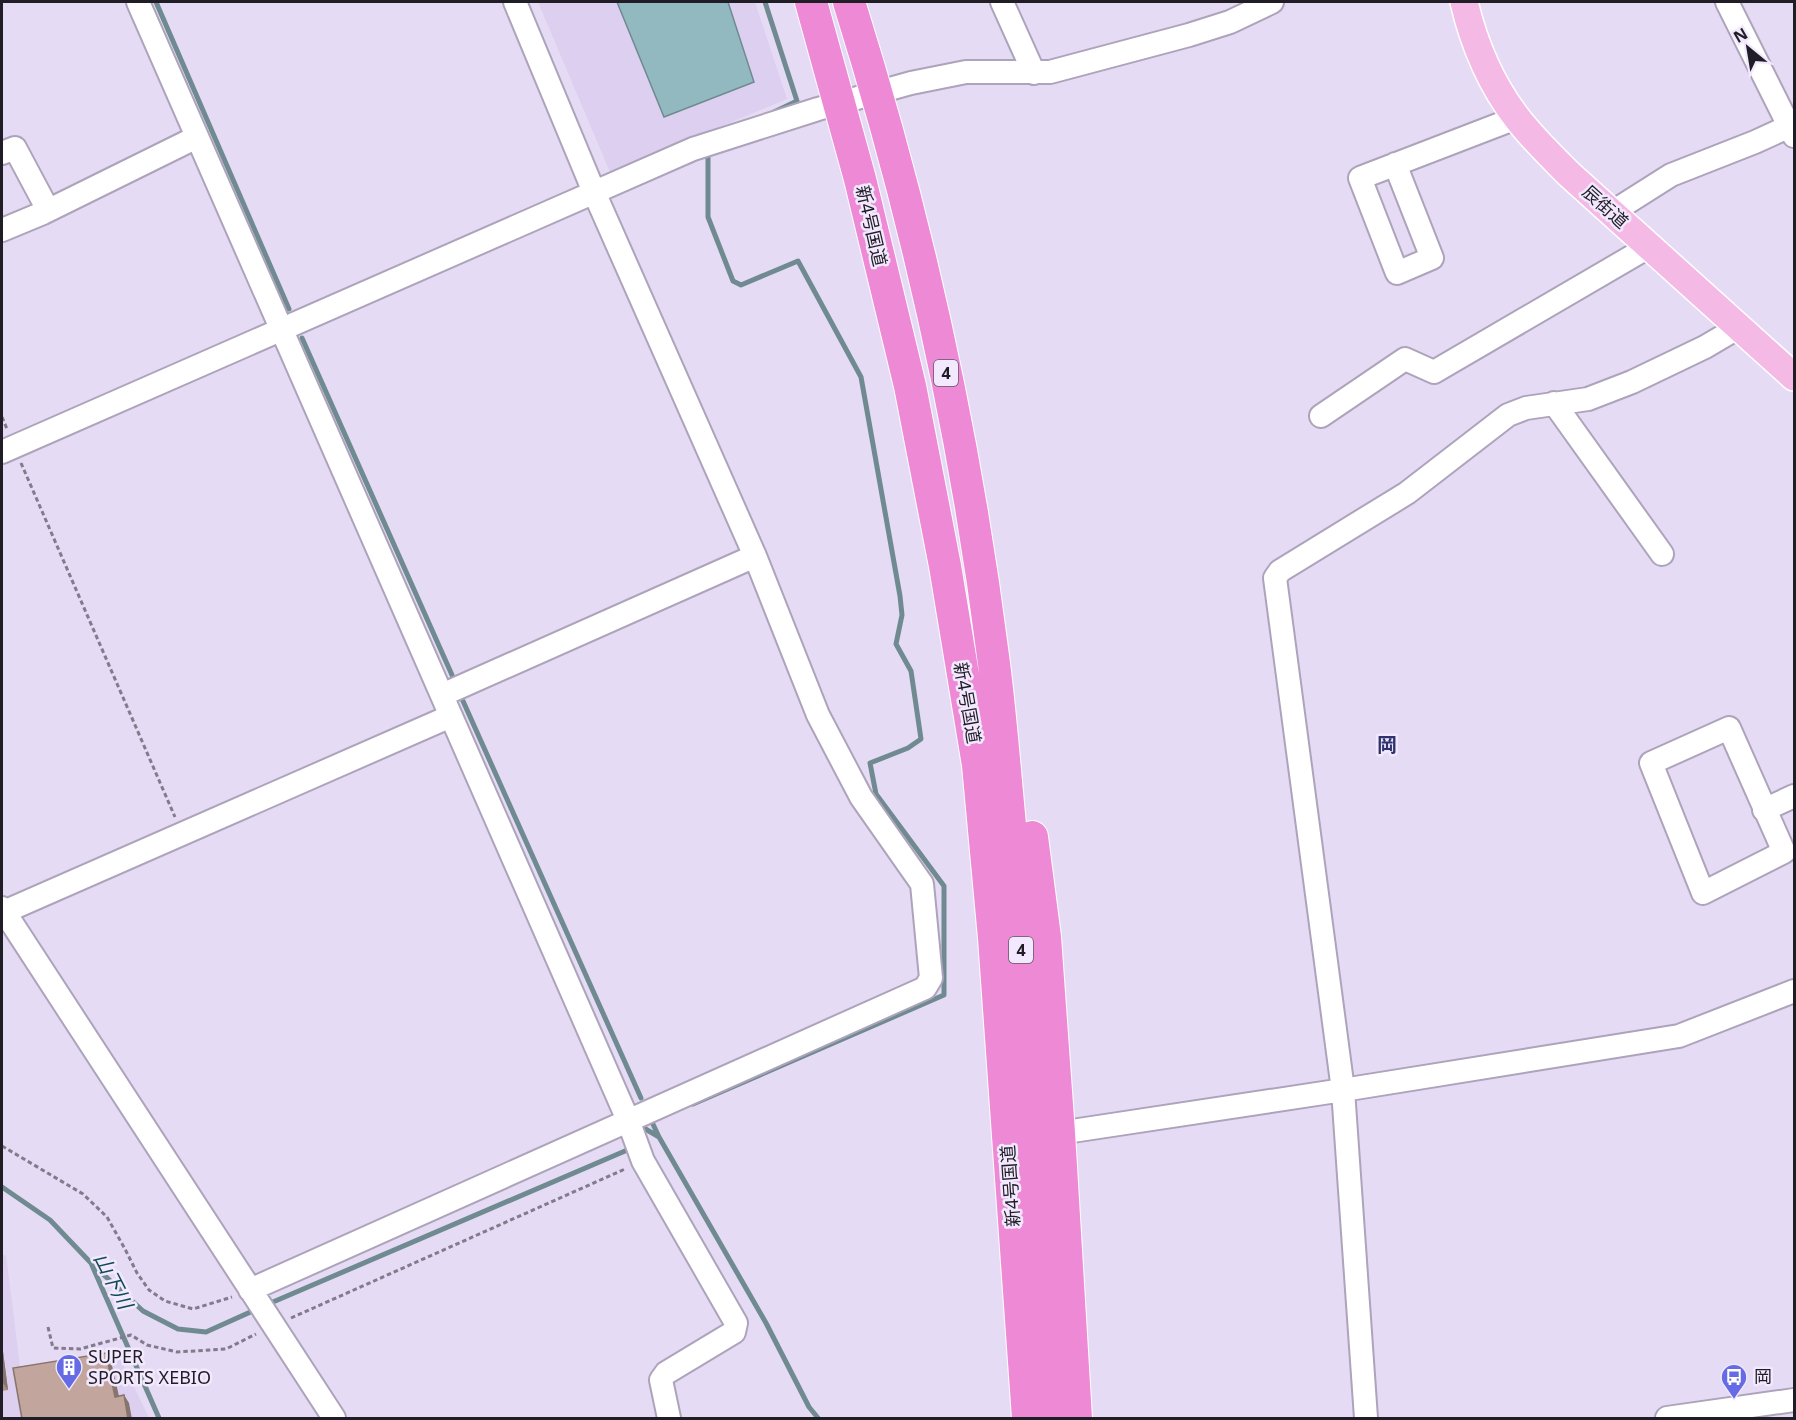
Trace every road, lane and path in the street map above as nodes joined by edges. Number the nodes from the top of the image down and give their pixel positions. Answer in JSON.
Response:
{"nodes":[{"id":1,"x":138,"y":2,"type":"edge"},
{"id":2,"x":515,"y":2,"type":"edge"},
{"id":3,"x":811,"y":2,"type":"edge"},
{"id":4,"x":849,"y":2,"type":"edge"},
{"id":5,"x":1002,"y":2,"type":"edge"},
{"id":6,"x":1272,"y":2,"type":"edge"},
{"id":7,"x":1464,"y":2,"type":"edge"},
{"id":8,"x":1726,"y":2,"type":"edge"},
{"id":9,"x":1034,"y":73,"type":"junction"},
{"id":10,"x":877,"y":92,"type":"junction"},
{"id":11,"x":840,"y":103,"type":"junction"},
{"id":12,"x":1516,"y":118,"type":"junction"},
{"id":13,"x":1792,"y":131,"type":"edge"},
{"id":14,"x":197,"y":137,"type":"junction"},
{"id":15,"x":2,"y":153,"type":"edge"},
{"id":16,"x":1395,"y":164,"type":"dead end"},
{"id":17,"x":594,"y":192,"type":"junction"},
{"id":18,"x":48,"y":210,"type":"junction"},
{"id":19,"x":1611,"y":213,"type":"junction"},
{"id":20,"x":2,"y":230,"type":"edge"},
{"id":21,"x":1650,"y":246,"type":"junction"},
{"id":22,"x":1739,"y":327,"type":"junction"},
{"id":23,"x":282,"y":330,"type":"junction"},
{"id":24,"x":1792,"y":370,"type":"edge"},
{"id":25,"x":1554,"y":403,"type":"junction"},
{"id":26,"x":1321,"y":416,"type":"dead end"},
{"id":27,"x":2,"y":417,"type":"edge"},
{"id":28,"x":8,"y":450,"type":"edge"},
{"id":29,"x":1662,"y":554,"type":"dead end"},
{"id":30,"x":755,"y":556,"type":"junction"},
{"id":31,"x":994,"y":658,"type":"junction"},
{"id":32,"x":960,"y":664,"type":"junction"},
{"id":33,"x":442,"y":695,"type":"junction"},
{"id":34,"x":451,"y":716,"type":"junction"},
{"id":35,"x":1794,"y":796,"type":"edge"},
{"id":36,"x":1764,"y":810,"type":"junction"},
{"id":37,"x":182,"y":834,"type":"junction"},
{"id":38,"x":3,"y":910,"type":"edge"},
{"id":39,"x":1793,"y":999,"type":"edge"},
{"id":40,"x":1343,"y":1090,"type":"junction"},
{"id":41,"x":628,"y":1120,"type":"junction"},
{"id":42,"x":1059,"y":1133,"type":"junction"},
{"id":43,"x":2,"y":1146,"type":"edge"},
{"id":44,"x":643,"y":1161,"type":"junction"},
{"id":45,"x":1028,"y":1242,"type":"junction"},
{"id":46,"x":250,"y":1290,"type":"junction"},
{"id":47,"x":274,"y":1326,"type":"junction"},
{"id":48,"x":48,"y":1327,"type":"dead end"},
{"id":49,"x":1794,"y":1400,"type":"edge"},
{"id":50,"x":334,"y":1419,"type":"edge"},
{"id":51,"x":669,"y":1419,"type":"edge"},
{"id":52,"x":1008,"y":1419,"type":"edge"},
{"id":53,"x":1028,"y":1419,"type":"edge"},
{"id":54,"x":1055,"y":1419,"type":"edge"},
{"id":55,"x":1076,"y":1419,"type":"edge"},
{"id":56,"x":1366,"y":1419,"type":"edge"},
{"id":57,"x":1667,"y":1419,"type":"edge"}],
"edges":[{"from":1,"to":14,"type":"street"},
{"from":2,"to":17,"type":"street"},
{"from":3,"to":11,"type":"highway","name":"新4号国道","number":"4"},
{"from":4,"to":10,"type":"highway","name":"新4号国道","number":"4"},
{"from":5,"to":9,"type":"street"},
{"from":6,"to":9,"type":"street"},
{"from":7,"to":12,"type":"main road","name":"辰街道"},
{"from":8,"to":13,"type":"street"},
{"from":9,"to":10,"type":"street"},
{"from":10,"to":11,"type":"street"},
{"from":10,"to":31,"type":"highway","name":"新4号国道","number":"4"},
{"from":11,"to":17,"type":"street"},
{"from":11,"to":32,"type":"highway","name":"新4号国道","number":"4"},
{"from":12,"to":16,"type":"street"},
{"from":12,"to":19,"type":"main road","name":"辰街道"},
{"from":13,"to":19,"type":"street"},
{"from":14,"to":18,"type":"street"},
{"from":14,"to":23,"type":"street"},
{"from":15,"to":18,"type":"street"},
{"from":17,"to":23,"type":"street"},
{"from":17,"to":30,"type":"street"},
{"from":18,"to":20,"type":"street"},
{"from":19,"to":21,"type":"main road","name":"辰街道"},
{"from":21,"to":22,"type":"main road","name":"辰街道"},
{"from":21,"to":26,"type":"street"},
{"from":22,"to":24,"type":"main road","name":"辰街道"},
{"from":22,"to":25,"type":"street"},
{"from":23,"to":28,"type":"street"},
{"from":23,"to":33,"type":"street"},
{"from":25,"to":29,"type":"street"},
{"from":25,"to":40,"type":"street"},
{"from":27,"to":28,"type":"path"},
{"from":28,"to":37,"type":"path"},
{"from":30,"to":33,"type":"street"},
{"from":30,"to":41,"type":"street"},
{"from":31,"to":42,"type":"highway"},
{"from":31,"to":45,"type":"highway","name":"新4号国道","number":"4"},
{"from":32,"to":45,"type":"highway","name":"新4号国道","number":"4"},
{"from":32,"to":52,"type":"highway"},
{"from":33,"to":34,"type":"street"},
{"from":34,"to":37,"type":"street"},
{"from":34,"to":41,"type":"street"},
{"from":35,"to":36,"type":"street"},
{"from":36,"to":36,"type":"street"},
{"from":37,"to":38,"type":"street"},
{"from":38,"to":46,"type":"street"},
{"from":39,"to":40,"type":"street"},
{"from":40,"to":42,"type":"street"},
{"from":40,"to":56,"type":"street"},
{"from":41,"to":44,"type":"street"},
{"from":41,"to":46,"type":"street"},
{"from":42,"to":55,"type":"highway"},
{"from":43,"to":46,"type":"path"},
{"from":44,"to":47,"type":"path"},
{"from":44,"to":51,"type":"street"},
{"from":45,"to":53,"type":"highway","name":"新4号国道","number":"4"},
{"from":45,"to":54,"type":"highway","name":"新4号国道","number":"4"},
{"from":46,"to":47,"type":"street"},
{"from":47,"to":48,"type":"path"},
{"from":47,"to":50,"type":"street"},
{"from":49,"to":57,"type":"street"}]}
